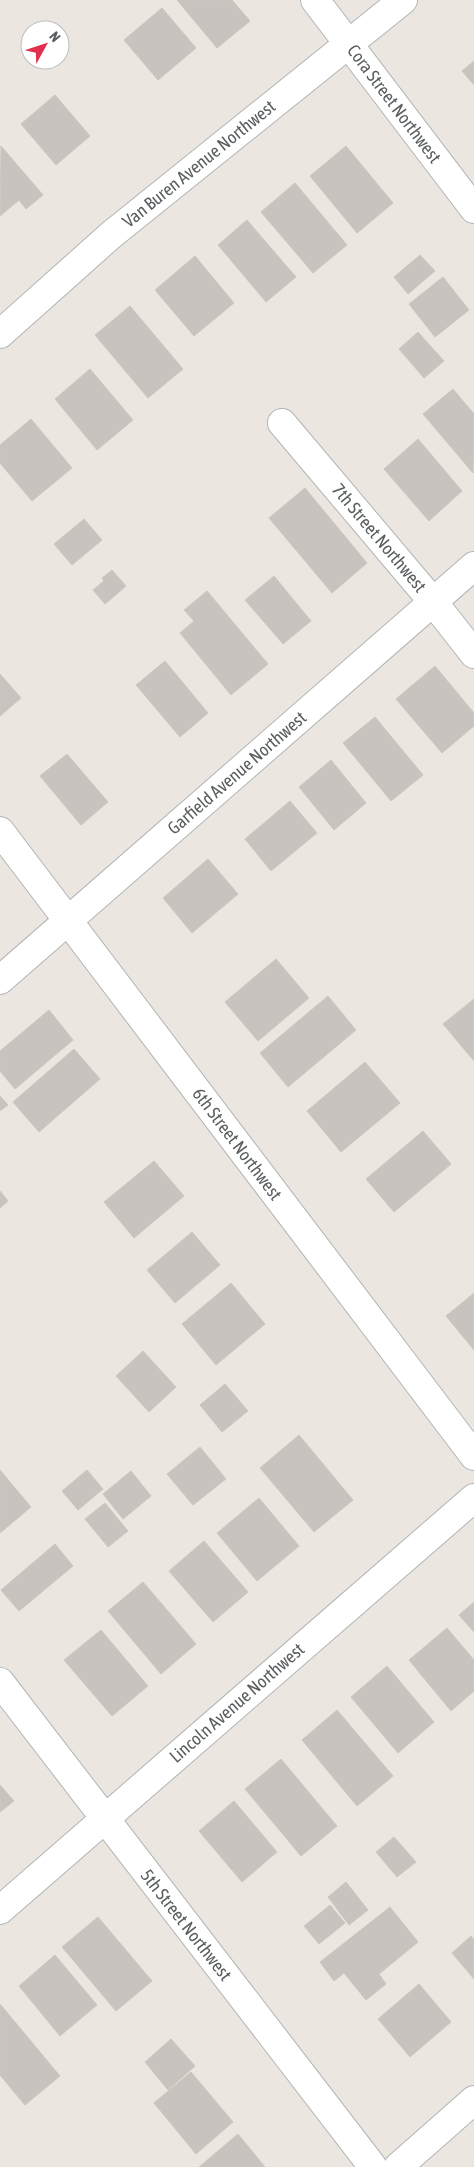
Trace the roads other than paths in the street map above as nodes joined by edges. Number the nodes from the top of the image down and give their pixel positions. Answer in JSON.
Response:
{"nodes":[{"id":1,"x":315,"y":0,"type":"edge"},
{"id":2,"x":403,"y":0,"type":"edge"},
{"id":3,"x":348,"y":44,"type":"junction"},
{"id":4,"x":474,"y":209,"type":"edge"},
{"id":5,"x":0,"y":334,"type":"edge"},
{"id":6,"x":282,"y":423,"type":"dead end"},
{"id":7,"x":474,"y":566,"type":"edge"},
{"id":8,"x":434,"y":603,"type":"junction"},
{"id":9,"x":474,"y":654,"type":"edge"},
{"id":10,"x":0,"y":831,"type":"edge"},
{"id":11,"x":67,"y":921,"type":"junction"},
{"id":12,"x":0,"y":980,"type":"edge"},
{"id":13,"x":474,"y":1456,"type":"edge"},
{"id":14,"x":474,"y":1498,"type":"edge"},
{"id":15,"x":0,"y":1682,"type":"edge"},
{"id":16,"x":104,"y":1818,"type":"junction"},
{"id":17,"x":0,"y":1910,"type":"edge"},
{"id":18,"x":474,"y":2100,"type":"edge"},
{"id":19,"x":372,"y":2167,"type":"edge"},
{"id":20,"x":398,"y":2167,"type":"edge"}],
"edges":[{"from":1,"to":3,"type":"street","name":"Cora Street Northwest"},
{"from":2,"to":3,"type":"street","name":"Van Buren Avenue Northwest"},
{"from":3,"to":4,"type":"street","name":"Cora Street Northwest"},
{"from":3,"to":5,"type":"street","name":"Van Buren Avenue Northwest"},
{"from":6,"to":8,"type":"street","name":"7th Street Northwest"},
{"from":7,"to":8,"type":"street","name":"Garfield Avenue Northwest"},
{"from":8,"to":9,"type":"street","name":"7th Street Northwest"},
{"from":8,"to":11,"type":"street","name":"Garfield Avenue Northwest"},
{"from":10,"to":11,"type":"street","name":"6th Street Northwest"},
{"from":11,"to":12,"type":"street","name":"Garfield Avenue Northwest"},
{"from":11,"to":13,"type":"street","name":"6th Street Northwest"},
{"from":14,"to":16,"type":"street","name":"Lincoln Avenue Northwest"},
{"from":15,"to":16,"type":"street","name":"5th Street Northwest"},
{"from":16,"to":17,"type":"street","name":"Lincoln Avenue Northwest"},
{"from":16,"to":19,"type":"street","name":"5th Street Northwest"},
{"from":18,"to":20,"type":"street"}]}
